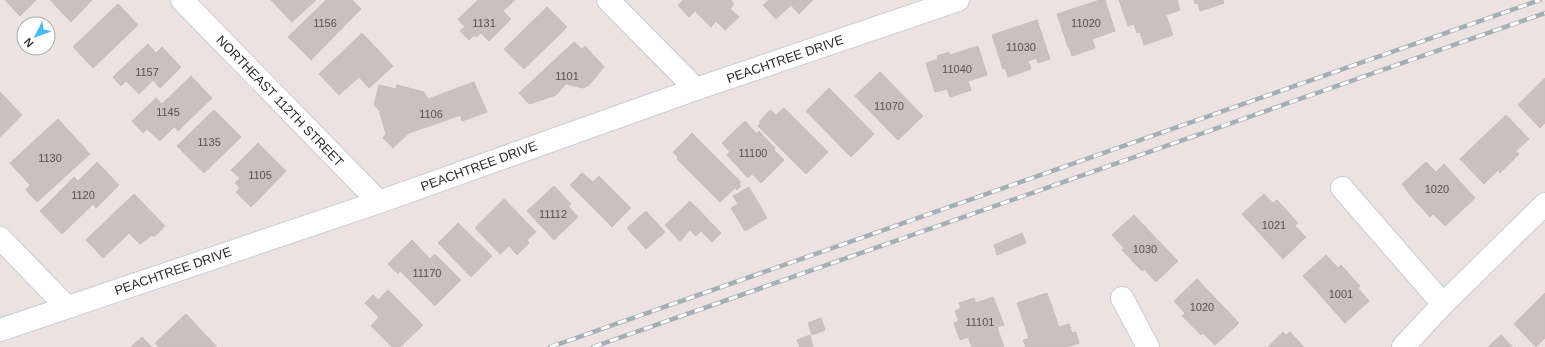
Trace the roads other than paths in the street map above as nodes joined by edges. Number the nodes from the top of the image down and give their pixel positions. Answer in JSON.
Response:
{"nodes":[{"id":1,"x":182,"y":0,"type":"edge"},
{"id":2,"x":608,"y":0,"type":"edge"},
{"id":3,"x":958,"y":0,"type":"edge"},
{"id":4,"x":696,"y":89,"type":"junction"},
{"id":5,"x":1342,"y":188,"type":"dead end"},
{"id":6,"x":379,"y":202,"type":"junction"},
{"id":7,"x":1545,"y":204,"type":"edge"},
{"id":8,"x":0,"y":238,"type":"edge"},
{"id":9,"x":1122,"y":298,"type":"dead end"},
{"id":10,"x":1443,"y":304,"type":"junction"},
{"id":11,"x":67,"y":307,"type":"junction"},
{"id":12,"x":0,"y":330,"type":"edge"},
{"id":13,"x":1148,"y":347,"type":"edge"},
{"id":14,"x":1403,"y":347,"type":"edge"}],
"edges":[{"from":1,"to":6,"type":"street","name":"NORTHEAST 112TH STREET"},
{"from":2,"to":4,"type":"street"},
{"from":3,"to":4,"type":"street","name":"PEACHTREE DRIVE"},
{"from":4,"to":6,"type":"street","name":"PEACHTREE DRIVE"},
{"from":5,"to":10,"type":"street"},
{"from":6,"to":11,"type":"street","name":"PEACHTREE DRIVE"},
{"from":7,"to":10,"type":"street"},
{"from":8,"to":11,"type":"street"},
{"from":9,"to":13,"type":"street"},
{"from":10,"to":14,"type":"street"},
{"from":11,"to":12,"type":"street","name":"PEACHTREE DRIVE"}]}
